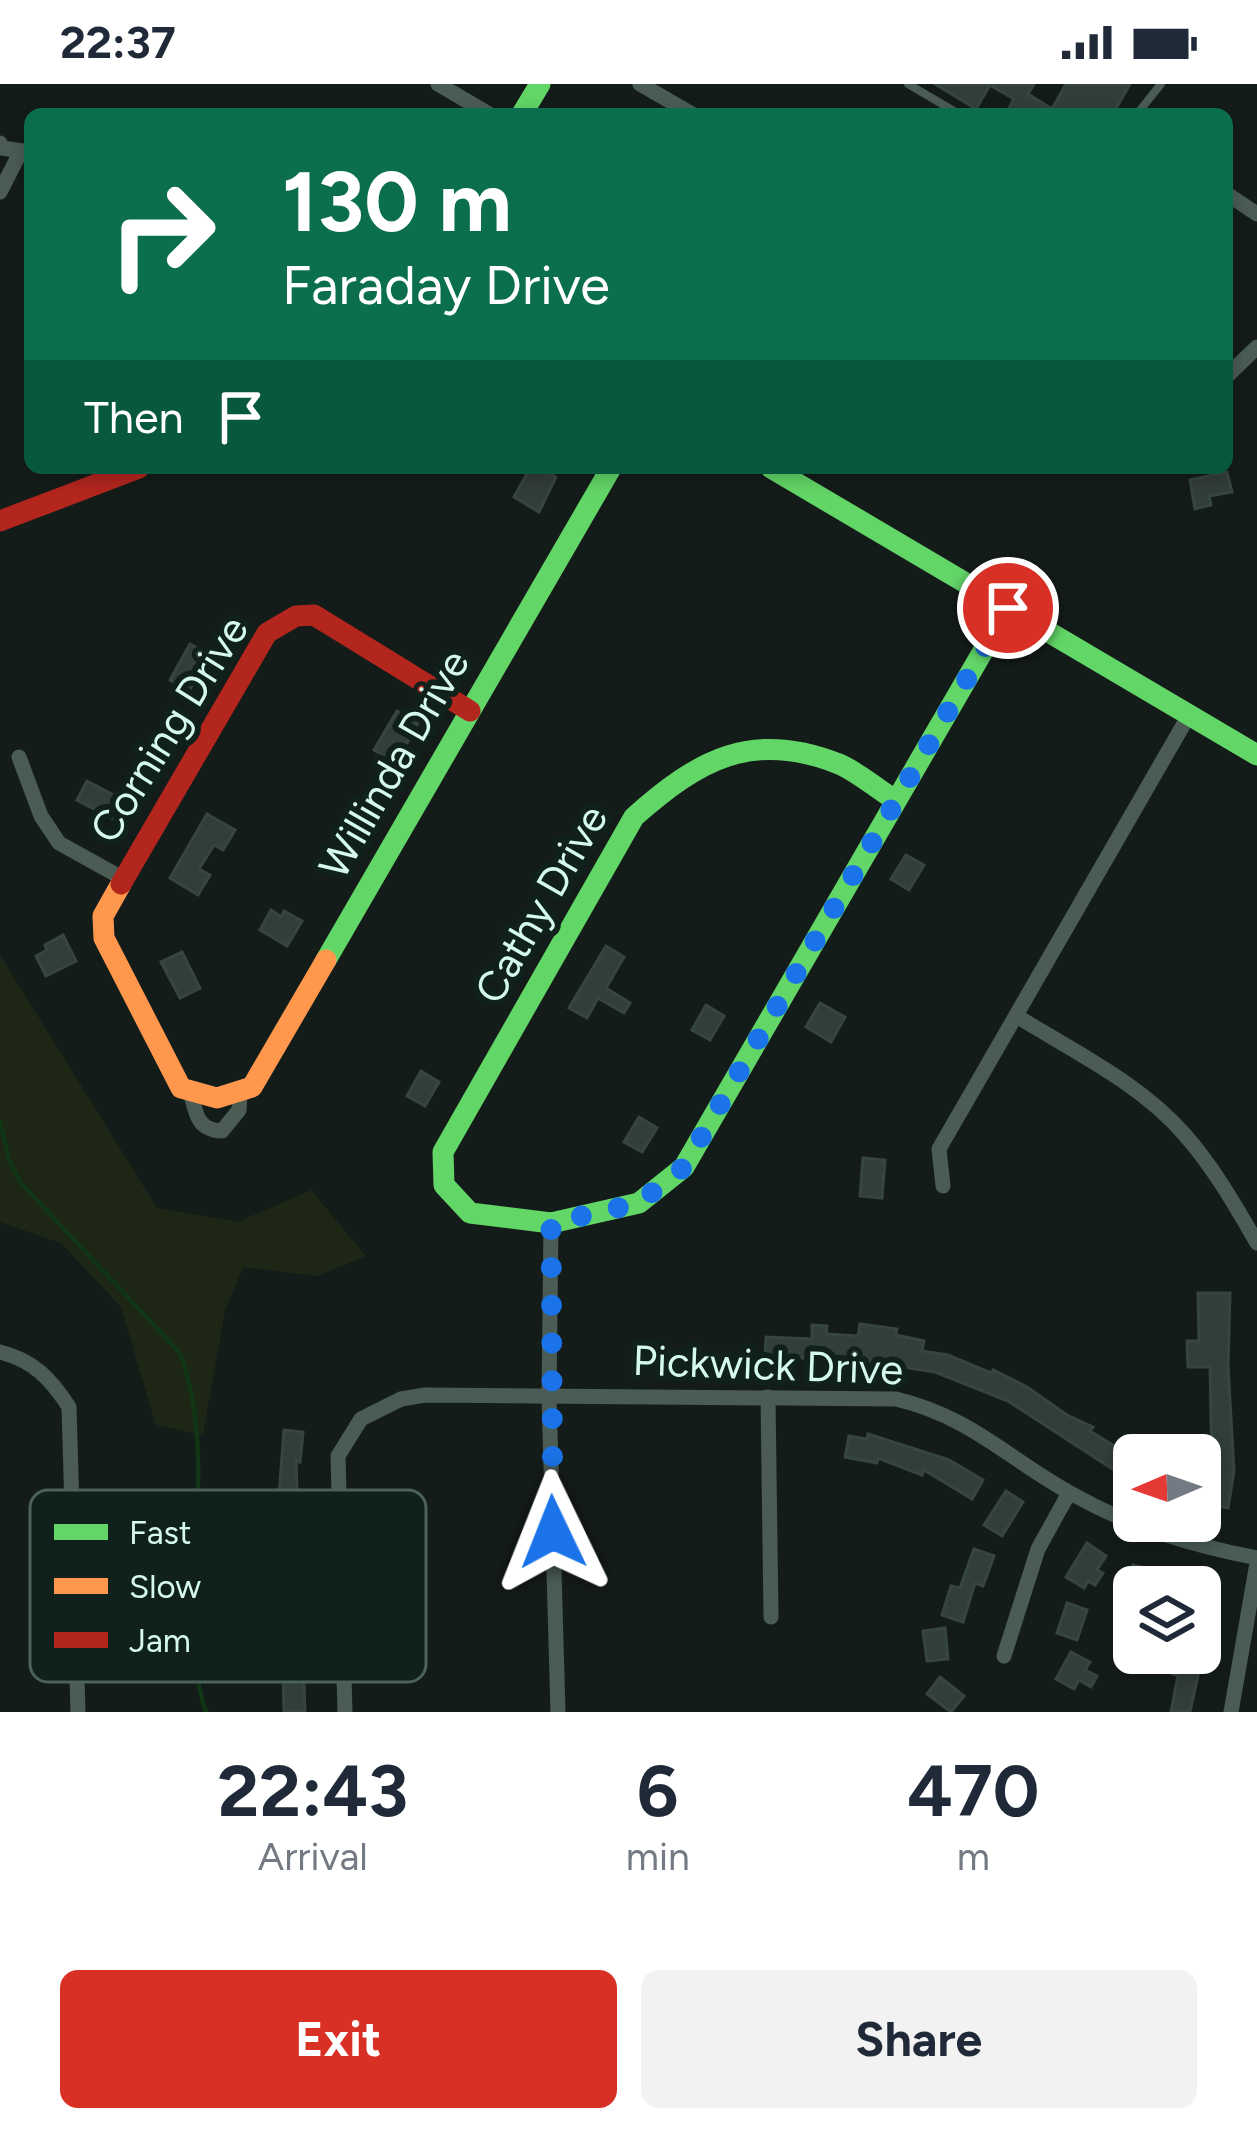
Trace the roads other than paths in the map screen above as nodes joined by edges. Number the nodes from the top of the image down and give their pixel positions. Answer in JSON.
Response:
{"nodes":[{"id":1,"x":438,"y":84,"type":"edge"},
{"id":2,"x":640,"y":84,"type":"edge"},
{"id":3,"x":908,"y":84,"type":"edge"},
{"id":4,"x":1161,"y":84,"type":"edge"},
{"id":5,"x":479,"y":108,"type":"edge"},
{"id":6,"x":682,"y":108,"type":"edge"},
{"id":7,"x":949,"y":108,"type":"edge"},
{"id":8,"x":1142,"y":108,"type":"edge"},
{"id":9,"x":24,"y":154,"type":"edge"},
{"id":10,"x":0,"y":192,"type":"edge"},
{"id":11,"x":1257,"y":347,"type":"edge"},
{"id":12,"x":1233,"y":370,"type":"edge"},
{"id":13,"x":120,"y":474,"type":"edge"},
{"id":14,"x":608,"y":474,"type":"edge"},
{"id":15,"x":781,"y":474,"type":"edge"},
{"id":16,"x":0,"y":521,"type":"edge"},
{"id":17,"x":1008,"y":608,"type":"junction"},
{"id":18,"x":470,"y":711,"type":"junction"},
{"id":19,"x":1189,"y":715,"type":"junction"},
{"id":20,"x":1257,"y":755,"type":"edge"},
{"id":21,"x":19,"y":757,"type":"dead end"},
{"id":22,"x":896,"y":800,"type":"junction"},
{"id":23,"x":122,"y":878,"type":"junction"},
{"id":24,"x":1018,"y":1017,"type":"junction"},
{"id":25,"x":191,"y":1094,"type":"junction"},
{"id":26,"x":240,"y":1094,"type":"junction"},
{"id":27,"x":944,"y":1186,"type":"dead end"},
{"id":28,"x":551,"y":1223,"type":"junction"},
{"id":29,"x":1257,"y":1244,"type":"edge"},
{"id":30,"x":0,"y":1352,"type":"edge"},
{"id":31,"x":549,"y":1396,"type":"junction"},
{"id":32,"x":768,"y":1397,"type":"junction"},
{"id":33,"x":70,"y":1490,"type":"edge"},
{"id":34,"x":339,"y":1490,"type":"edge"},
{"id":35,"x":1070,"y":1493,"type":"junction"},
{"id":36,"x":1257,"y":1560,"type":"edge"},
{"id":37,"x":771,"y":1617,"type":"dead end"},
{"id":38,"x":1004,"y":1656,"type":"dead end"},
{"id":39,"x":76,"y":1682,"type":"edge"},
{"id":40,"x":344,"y":1682,"type":"edge"},
{"id":41,"x":77,"y":1712,"type":"edge"},
{"id":42,"x":345,"y":1712,"type":"edge"},
{"id":43,"x":558,"y":1712,"type":"edge"},
{"id":44,"x":1231,"y":1712,"type":"edge"}],
"edges":[{"from":1,"to":5,"type":"street"},
{"from":2,"to":6,"type":"street"},
{"from":3,"to":7,"type":"lane"},
{"from":4,"to":8,"type":"lane"},
{"from":9,"to":10,"type":"street"},
{"from":11,"to":12,"type":"street"},
{"from":13,"to":16,"type":"street"},
{"from":14,"to":18,"type":"street","name":"Willinda Drive"},
{"from":15,"to":17,"type":"street"},
{"from":17,"to":19,"type":"street"},
{"from":17,"to":22,"type":"street","name":"Cathy Drive"},
{"from":18,"to":23,"type":"street","name":"Corning Drive"},
{"from":18,"to":26,"type":"street","name":"Willinda Drive"},
{"from":19,"to":20,"type":"street"},
{"from":19,"to":24,"type":"street"},
{"from":21,"to":23,"type":"street"},
{"from":22,"to":28,"type":"street","name":"Cathy Drive"},
{"from":22,"to":28,"type":"street","name":"Cathy Drive"},
{"from":23,"to":25,"type":"street","name":"Corning Drive"},
{"from":24,"to":27,"type":"street"},
{"from":24,"to":29,"type":"street"},
{"from":25,"to":26,"type":"street"},
{"from":25,"to":26,"type":"street","name":"Willinda Drive"},
{"from":28,"to":31,"type":"street"},
{"from":30,"to":33,"type":"street"},
{"from":31,"to":32,"type":"street","name":"Pickwick Drive"},
{"from":31,"to":34,"type":"street","name":"Pickwick Drive"},
{"from":31,"to":43,"type":"street"},
{"from":32,"to":35,"type":"street","name":"Pickwick Drive"},
{"from":32,"to":37,"type":"street"},
{"from":35,"to":36,"type":"street","name":"Pickwick Drive"},
{"from":35,"to":38,"type":"street"},
{"from":36,"to":44,"type":"street"},
{"from":39,"to":41,"type":"street"},
{"from":40,"to":42,"type":"street","name":"Pickwick Drive"}]}
